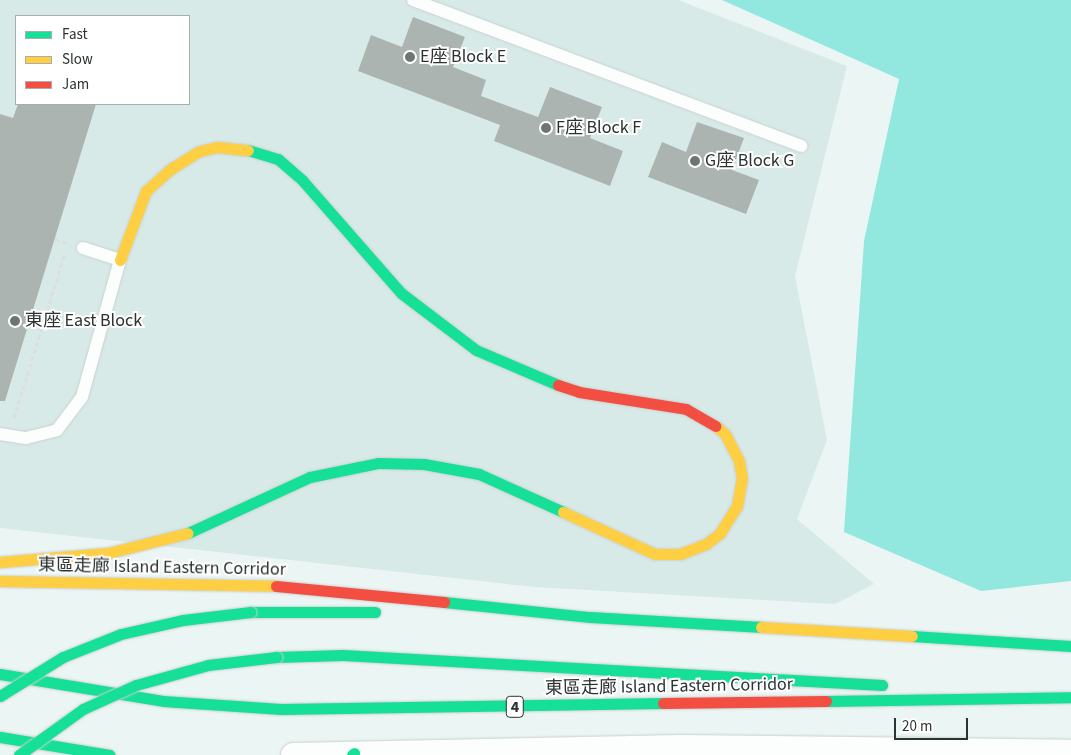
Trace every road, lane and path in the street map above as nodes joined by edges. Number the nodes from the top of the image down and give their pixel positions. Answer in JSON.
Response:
{"nodes":[{"id":1,"x":413,"y":0,"type":"edge"},
{"id":2,"x":800,"y":146,"type":"dead end"},
{"id":3,"x":55,"y":239,"type":"dead end"},
{"id":4,"x":83,"y":248,"type":"dead end"},
{"id":5,"x":120,"y":260,"type":"junction"},
{"id":6,"x":14,"y":418,"type":"dead end"},
{"id":7,"x":0,"y":434,"type":"edge"},
{"id":8,"x":0,"y":562,"type":"edge"},
{"id":9,"x":0,"y":581,"type":"edge"},
{"id":10,"x":384,"y":612,"type":"dead end"},
{"id":11,"x":423,"y":613,"type":"dead end"},
{"id":12,"x":590,"y":617,"type":"junction"},
{"id":13,"x":1071,"y":646,"type":"edge"},
{"id":14,"x":0,"y":674,"type":"edge"},
{"id":15,"x":0,"y":696,"type":"edge"},
{"id":16,"x":1033,"y":697,"type":"junction"},
{"id":17,"x":1071,"y":697,"type":"edge"},
{"id":18,"x":0,"y":737,"type":"edge"},
{"id":19,"x":1071,"y":752,"type":"edge"},
{"id":20,"x":352,"y":754,"type":"edge"},
{"id":21,"x":19,"y":755,"type":"edge"},
{"id":22,"x":110,"y":755,"type":"edge"},
{"id":23,"x":293,"y":755,"type":"edge"}],
"edges":[{"from":1,"to":2,"type":"lane"},
{"from":3,"to":6,"type":"path"},
{"from":4,"to":5,"type":"lane"},
{"from":5,"to":7,"type":"lane"},
{"from":5,"to":8,"type":"main road"},
{"from":9,"to":12,"type":"main road","name":"東區走廊 Island Eastern Corridor"},
{"from":10,"to":15,"type":"main road","bridge":true},
{"from":11,"to":12,"type":"main road"},
{"from":12,"to":13,"type":"main road","name":"東區走廊 Island Eastern Corridor"},
{"from":14,"to":16,"type":"main road","name":"東區走廊 Island Eastern Corridor","number":"4"},
{"from":16,"to":17,"type":"main road","name":"東區走廊 Island Eastern Corridor","number":"4"},
{"from":16,"to":21,"type":"main road","bridge":true},
{"from":18,"to":22,"type":"main road"},
{"from":19,"to":20,"type":"street"},
{"from":20,"to":23,"type":"street"}]}
